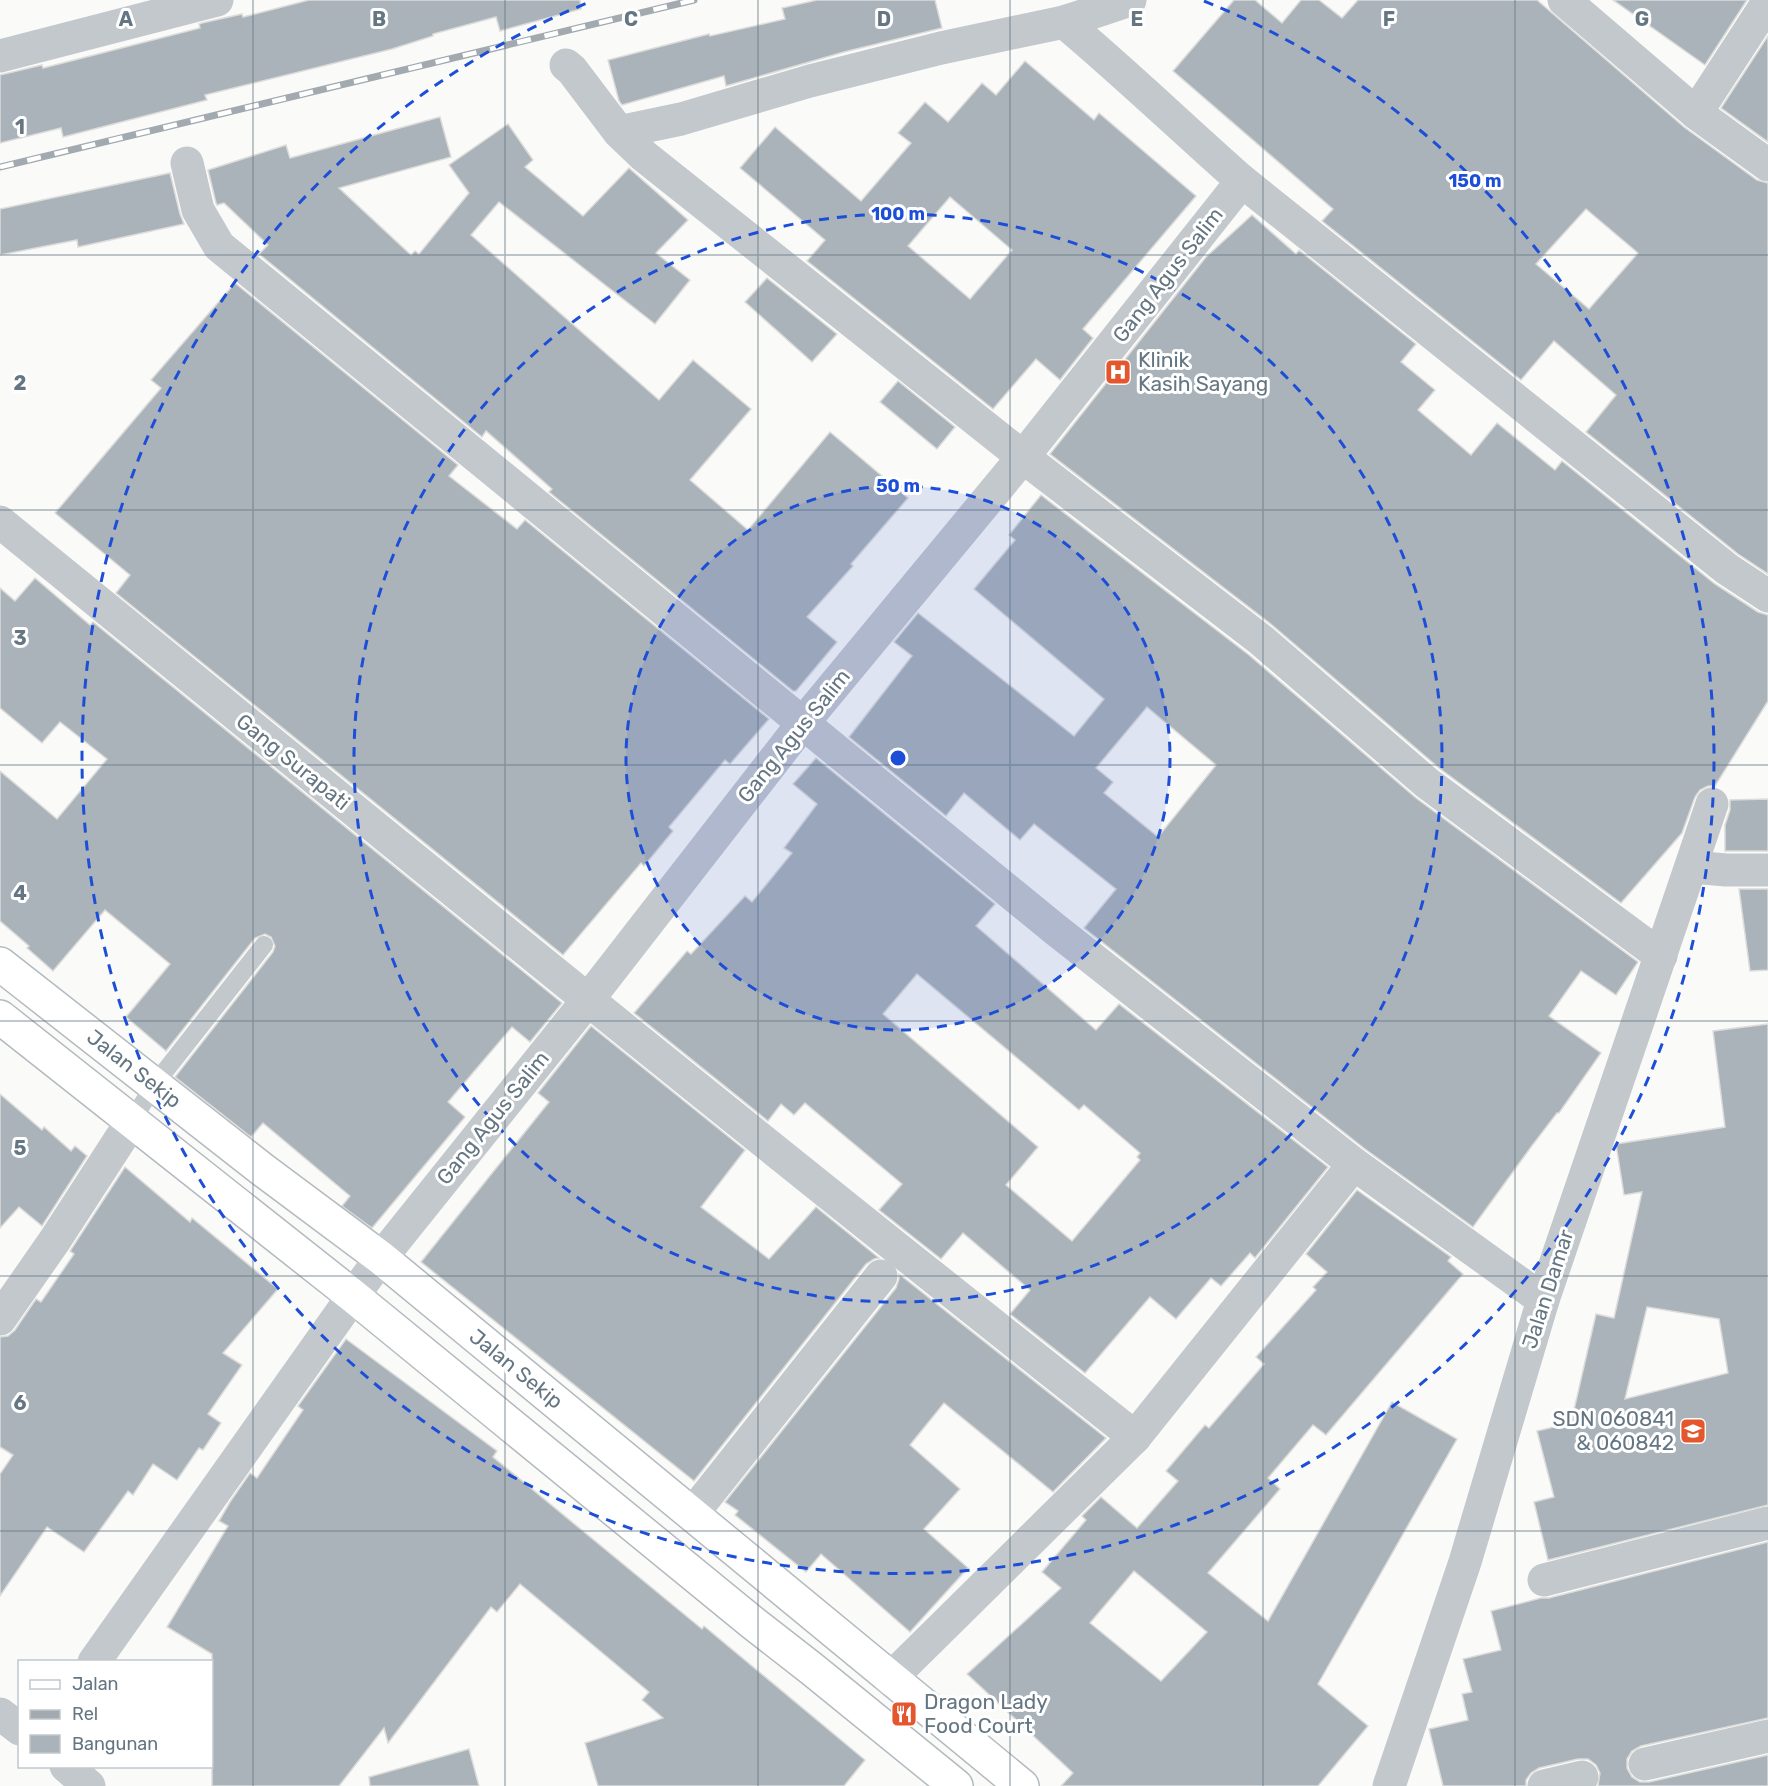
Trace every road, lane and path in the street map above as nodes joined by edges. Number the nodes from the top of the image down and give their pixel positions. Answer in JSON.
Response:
{"nodes":[{"id":1,"x":218,"y":0,"type":"edge"},
{"id":2,"x":1130,"y":0,"type":"edge"},
{"id":3,"x":1563,"y":0,"type":"edge"},
{"id":4,"x":1768,"y":2,"type":"edge"},
{"id":5,"x":1064,"y":22,"type":"junction"},
{"id":6,"x":0,"y":56,"type":"edge"},
{"id":7,"x":566,"y":65,"type":"dead end"},
{"id":8,"x":1696,"y":113,"type":"junction"},
{"id":9,"x":619,"y":132,"type":"junction"},
{"id":10,"x":187,"y":163,"type":"dead end"},
{"id":11,"x":1768,"y":165,"type":"edge"},
{"id":12,"x":1242,"y":181,"type":"junction"},
{"id":13,"x":1023,"y":458,"type":"junction"},
{"id":14,"x":0,"y":522,"type":"edge"},
{"id":15,"x":1768,"y":596,"type":"edge"},
{"id":16,"x":803,"y":723,"type":"junction"},
{"id":17,"x":1712,"y":804,"type":"dead end"},
{"id":18,"x":1692,"y":867,"type":"junction"},
{"id":19,"x":1768,"y":870,"type":"edge"},
{"id":20,"x":264,"y":945,"type":"dead end"},
{"id":21,"x":1661,"y":956,"type":"junction"},
{"id":22,"x":0,"y":964,"type":"edge"},
{"id":23,"x":587,"y":1001,"type":"junction"},
{"id":24,"x":0,"y":1017,"type":"edge"},
{"id":25,"x":154,"y":1086,"type":"junction"},
{"id":26,"x":132,"y":1121,"type":"junction"},
{"id":27,"x":1354,"y":1164,"type":"junction"},
{"id":28,"x":381,"y":1258,"type":"junction"},
{"id":29,"x":881,"y":1276,"type":"dead end"},
{"id":30,"x":352,"y":1296,"type":"junction"},
{"id":31,"x":1543,"y":1300,"type":"junction"},
{"id":32,"x":0,"y":1319,"type":"edge"},
{"id":33,"x":1135,"y":1437,"type":"junction"},
{"id":34,"x":693,"y":1513,"type":"junction"},
{"id":35,"x":1768,"y":1523,"type":"edge"},
{"id":36,"x":1544,"y":1580,"type":"dead end"},
{"id":37,"x":95,"y":1660,"type":"edge"},
{"id":38,"x":891,"y":1679,"type":"junction"},
{"id":39,"x":0,"y":1714,"type":"edge"},
{"id":40,"x":18,"y":1728,"type":"edge"},
{"id":41,"x":1768,"y":1736,"type":"edge"},
{"id":42,"x":1645,"y":1764,"type":"dead end"},
{"id":43,"x":67,"y":1768,"type":"edge"},
{"id":44,"x":1582,"y":1777,"type":"dead end"},
{"id":45,"x":89,"y":1786,"type":"edge"},
{"id":46,"x":956,"y":1786,"type":"edge"},
{"id":47,"x":1022,"y":1786,"type":"edge"},
{"id":48,"x":1389,"y":1786,"type":"edge"},
{"id":49,"x":1544,"y":1786,"type":"edge"}],
"edges":[{"from":1,"to":6,"type":"street"},
{"from":2,"to":5,"type":"street"},
{"from":3,"to":8,"type":"street"},
{"from":4,"to":8,"type":"street"},
{"from":5,"to":9,"type":"street"},
{"from":5,"to":12,"type":"street"},
{"from":7,"to":9,"type":"street"},
{"from":8,"to":11,"type":"street"},
{"from":9,"to":13,"type":"street"},
{"from":10,"to":16,"type":"street"},
{"from":12,"to":13,"type":"street","name":"Gang Agus Salim"},
{"from":12,"to":15,"type":"street"},
{"from":13,"to":16,"type":"street","name":"Gang Agus Salim"},
{"from":13,"to":21,"type":"street"},
{"from":14,"to":23,"type":"street","name":"Gang Surapati"},
{"from":16,"to":23,"type":"street","name":"Gang Agus Salim"},
{"from":16,"to":27,"type":"street"},
{"from":17,"to":18,"type":"street","name":"Jalan Damar"},
{"from":18,"to":19,"type":"street"},
{"from":18,"to":21,"type":"street","name":"Jalan Damar"},
{"from":20,"to":25,"type":"lane"},
{"from":21,"to":31,"type":"street","name":"Jalan Damar"},
{"from":22,"to":25,"type":"street","name":"Jalan Sekip"},
{"from":23,"to":28,"type":"street","name":"Gang Agus Salim"},
{"from":23,"to":33,"type":"street","name":"Gang Surapati"},
{"from":24,"to":26,"type":"street","name":"Jalan Sekip"},
{"from":25,"to":26,"type":"lane"},
{"from":25,"to":28,"type":"street","name":"Jalan Sekip"},
{"from":26,"to":30,"type":"street","name":"Jalan Sekip"},
{"from":26,"to":32,"type":"street"},
{"from":27,"to":31,"type":"street"},
{"from":27,"to":33,"type":"street"},
{"from":28,"to":30,"type":"street","name":"Gang Agus Salim"},
{"from":28,"to":34,"type":"street","name":"Jalan Sekip"},
{"from":29,"to":34,"type":"street"},
{"from":30,"to":37,"type":"street","name":"Gang Agus Salim"},
{"from":30,"to":46,"type":"street","name":"Jalan Sekip"},
{"from":31,"to":48,"type":"street","name":"Jalan Damar"},
{"from":33,"to":38,"type":"street"},
{"from":34,"to":38,"type":"street","name":"Jalan Sekip"},
{"from":35,"to":36,"type":"street"},
{"from":38,"to":47,"type":"street","name":"Jalan Sekip"},
{"from":39,"to":40,"type":"street"},
{"from":41,"to":42,"type":"street"},
{"from":43,"to":45,"type":"street"},
{"from":44,"to":49,"type":"street"}]}
